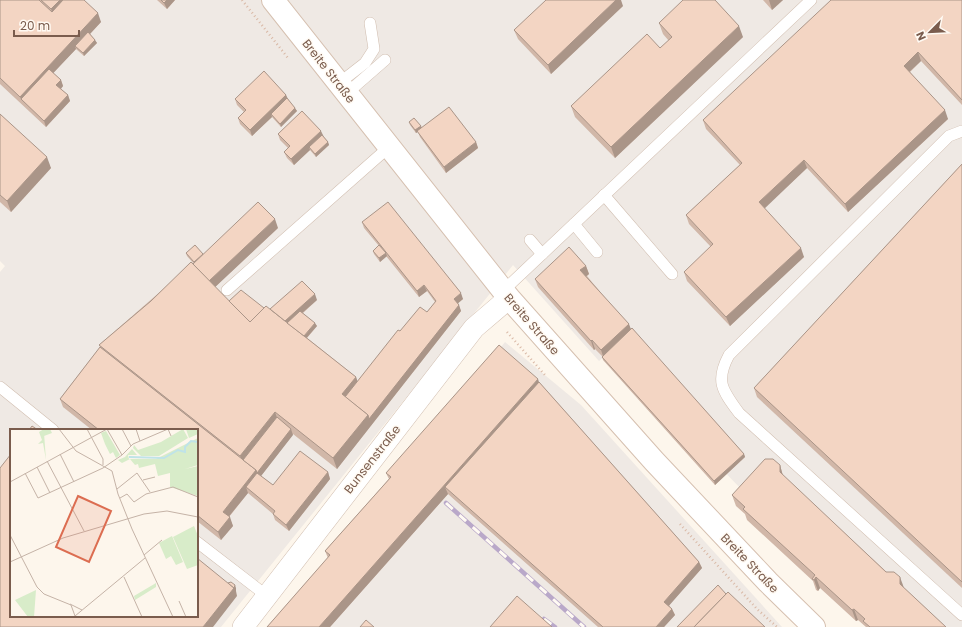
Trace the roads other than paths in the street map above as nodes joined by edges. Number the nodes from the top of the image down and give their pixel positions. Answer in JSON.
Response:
{"nodes":[{"id":1,"x":273,"y":0,"type":"edge"},
{"id":2,"x":811,"y":0,"type":"edge"},
{"id":3,"x":370,"y":23,"type":"dead end"},
{"id":4,"x":385,"y":60,"type":"dead end"},
{"id":5,"x":342,"y":89,"type":"junction"},
{"id":6,"x":962,"y":131,"type":"edge"},
{"id":7,"x":389,"y":147,"type":"junction"},
{"id":8,"x":604,"y":195,"type":"junction"},
{"id":9,"x":574,"y":224,"type":"junction"},
{"id":10,"x":530,"y":240,"type":"dead end"},
{"id":11,"x":597,"y":252,"type":"dead end"},
{"id":12,"x":542,"y":254,"type":"junction"},
{"id":13,"x":672,"y":274,"type":"dead end"},
{"id":14,"x":227,"y":290,"type":"dead end"},
{"id":15,"x":506,"y":294,"type":"junction"},
{"id":16,"x":0,"y":387,"type":"edge"},
{"id":17,"x":52,"y":429,"type":"edge"},
{"id":18,"x":198,"y":543,"type":"edge"},
{"id":19,"x":267,"y":596,"type":"junction"},
{"id":20,"x":962,"y":615,"type":"edge"},
{"id":21,"x":243,"y":627,"type":"edge"},
{"id":22,"x":814,"y":627,"type":"edge"}],
"edges":[{"from":1,"to":5,"type":"main road","name":"Breite Straße"},
{"from":2,"to":8,"type":"lane"},
{"from":3,"to":5,"type":"lane"},
{"from":4,"to":5,"type":"lane"},
{"from":5,"to":7,"type":"main road","name":"Breite Straße"},
{"from":6,"to":20,"type":"lane"},
{"from":7,"to":14,"type":"lane"},
{"from":7,"to":15,"type":"main road","name":"Breite Straße"},
{"from":8,"to":9,"type":"lane"},
{"from":8,"to":13,"type":"lane"},
{"from":9,"to":11,"type":"lane"},
{"from":9,"to":12,"type":"lane"},
{"from":10,"to":12,"type":"lane"},
{"from":12,"to":15,"type":"lane"},
{"from":15,"to":19,"type":"street","name":"Bunsenstraße"},
{"from":15,"to":22,"type":"main road","name":"Breite Straße"},
{"from":16,"to":17,"type":"lane"},
{"from":18,"to":19,"type":"lane"},
{"from":19,"to":21,"type":"street","name":"Bunsenstraße"}]}
